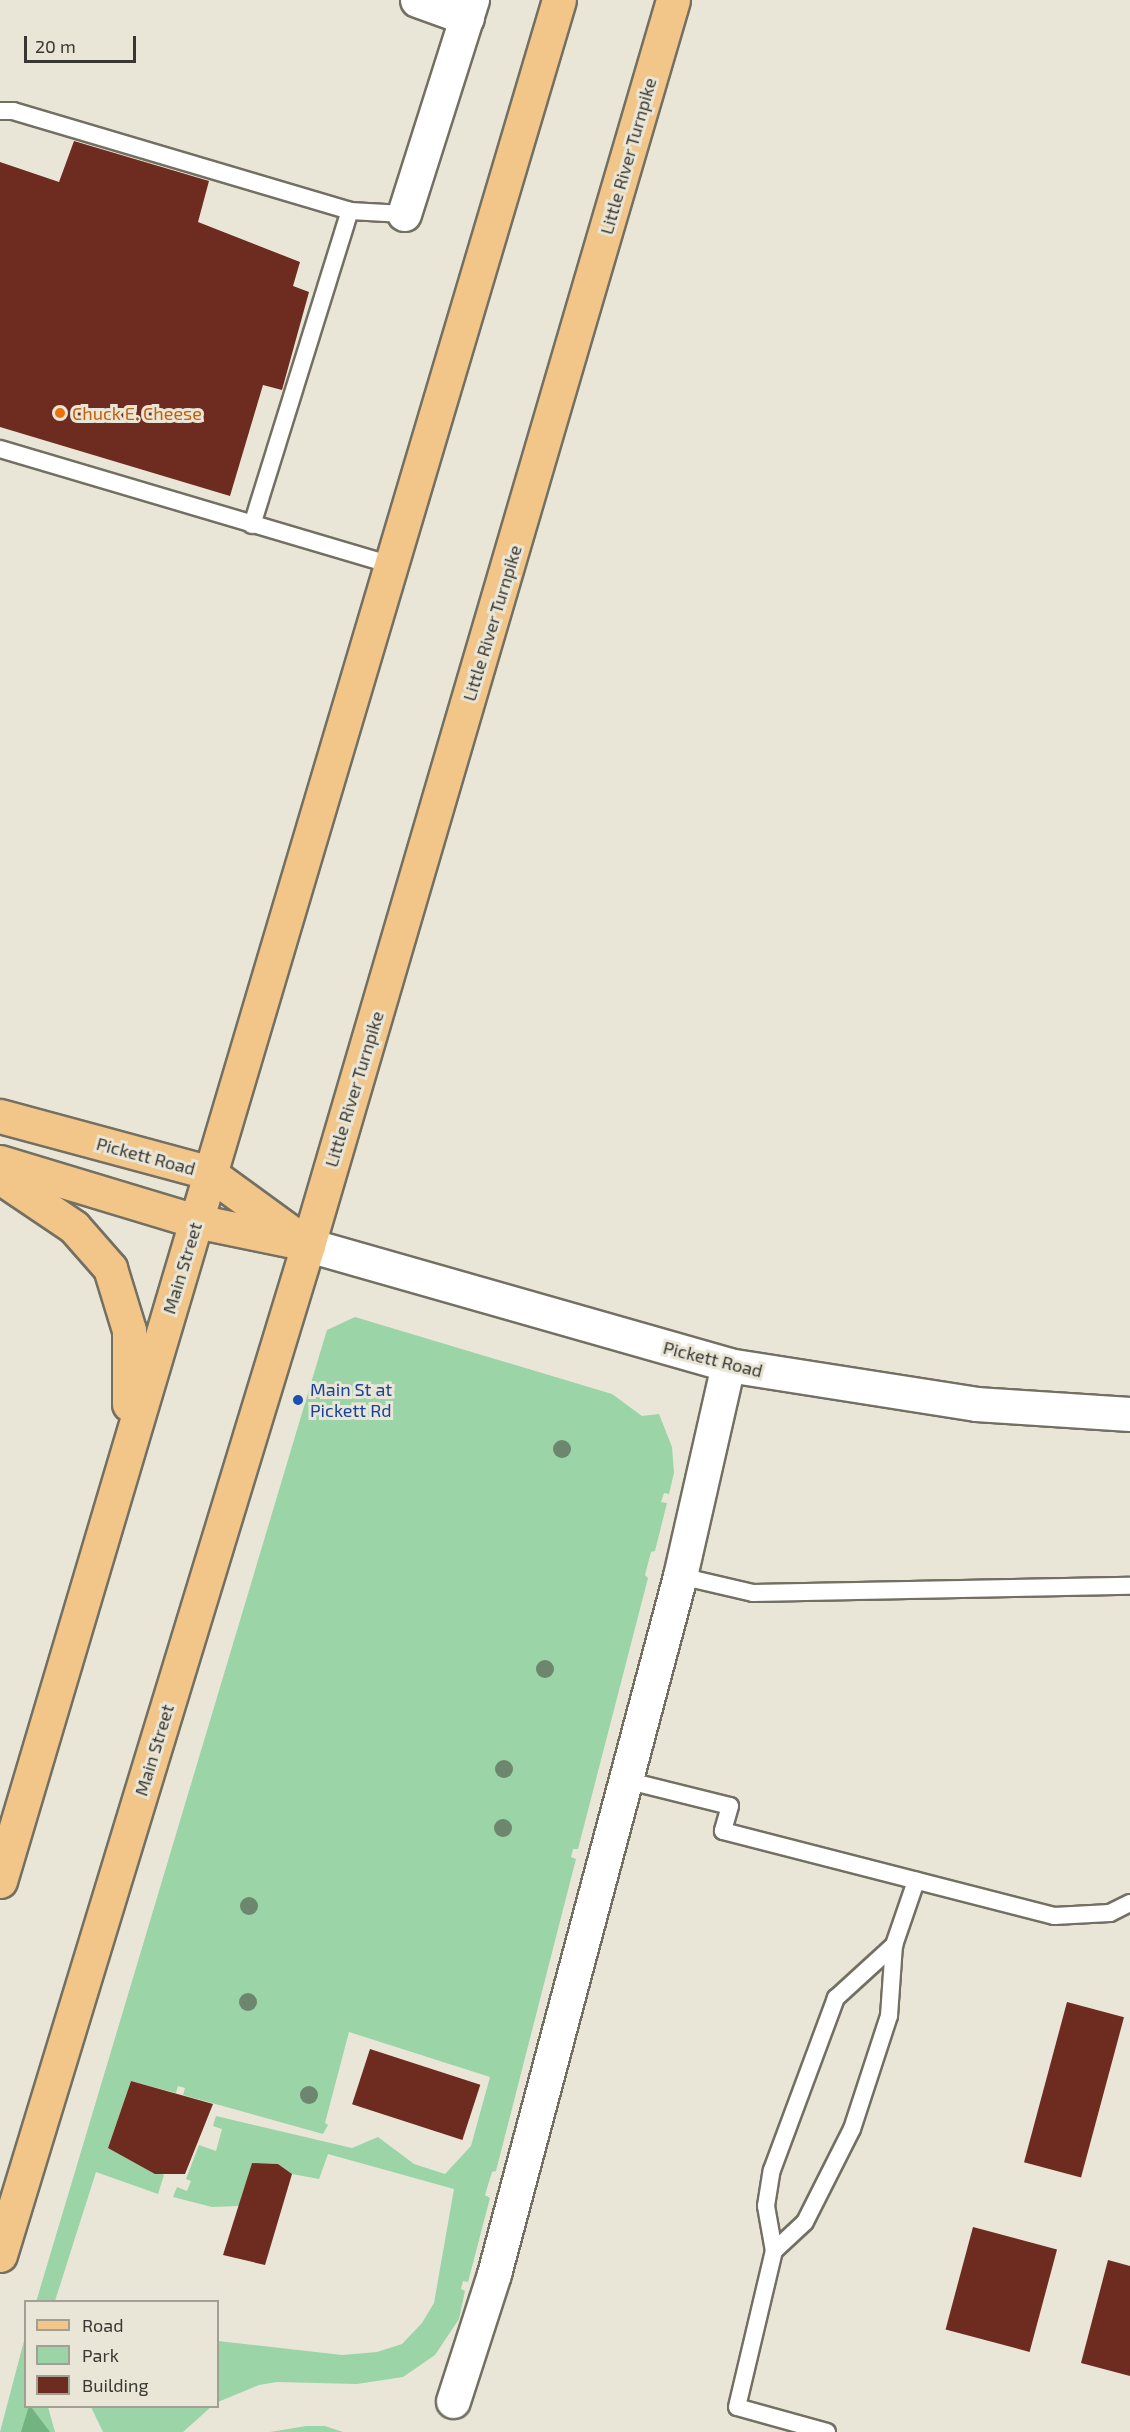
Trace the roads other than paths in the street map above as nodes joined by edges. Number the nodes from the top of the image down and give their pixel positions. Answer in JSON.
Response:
{"nodes":[{"id":1,"x":417,"y":0,"type":"edge"},
{"id":2,"x":558,"y":0,"type":"edge"},
{"id":3,"x":673,"y":0,"type":"edge"},
{"id":4,"x":469,"y":9,"type":"edge"},
{"id":5,"x":0,"y":111,"type":"edge"},
{"id":6,"x":350,"y":212,"type":"junction"},
{"id":7,"x":404,"y":214,"type":"joint"},
{"id":8,"x":0,"y":449,"type":"edge"},
{"id":9,"x":252,"y":525,"type":"junction"},
{"id":10,"x":392,"y":565,"type":"junction"},
{"id":11,"x":0,"y":1116,"type":"edge"},
{"id":12,"x":0,"y":1162,"type":"edge"},
{"id":13,"x":208,"y":1173,"type":"junction"},
{"id":14,"x":0,"y":1177,"type":"edge"},
{"id":15,"x":196,"y":1221,"type":"junction"},
{"id":16,"x":308,"y":1245,"type":"junction"},
{"id":17,"x":728,"y":1365,"type":"junction"},
{"id":18,"x":1130,"y":1414,"type":"edge"},
{"id":19,"x":126,"y":1456,"type":"junction"},
{"id":20,"x":680,"y":1576,"type":"junction"},
{"id":21,"x":1130,"y":1586,"type":"edge"},
{"id":22,"x":625,"y":1780,"type":"junction"},
{"id":23,"x":0,"y":1881,"type":"edge"},
{"id":24,"x":916,"y":1881,"type":"junction"},
{"id":25,"x":1130,"y":1903,"type":"edge"},
{"id":26,"x":894,"y":1946,"type":"junction"},
{"id":27,"x":774,"y":2251,"type":"junction"},
{"id":28,"x":0,"y":2255,"type":"edge"},
{"id":29,"x":453,"y":2401,"type":"dead end"},
{"id":30,"x":827,"y":2432,"type":"edge"}],
"edges":[{"from":1,"to":4,"type":"street"},
{"from":2,"to":10,"type":"main road"},
{"from":3,"to":16,"type":"main road","name":"Little River Turnpike"},
{"from":4,"to":7,"type":"street"},
{"from":5,"to":6,"type":"lane"},
{"from":6,"to":7,"type":"lane"},
{"from":6,"to":9,"type":"lane"},
{"from":8,"to":9,"type":"lane"},
{"from":9,"to":10,"type":"lane"},
{"from":10,"to":13,"type":"main road"},
{"from":11,"to":13,"type":"main road","name":"Pickett Road"},
{"from":12,"to":15,"type":"main road","name":"Pickett Road"},
{"from":13,"to":15,"type":"main road","name":"Main Street"},
{"from":13,"to":16,"type":"main road","name":"Pickett Road"},
{"from":14,"to":19,"type":"main road"},
{"from":15,"to":16,"type":"main road","name":"Pickett Road"},
{"from":15,"to":19,"type":"main road","name":"Main Street"},
{"from":16,"to":17,"type":"street","name":"Pickett Road"},
{"from":16,"to":28,"type":"main road","name":"Main Street"},
{"from":17,"to":18,"type":"street","name":"Pickett Road"},
{"from":17,"to":20,"type":"street"},
{"from":19,"to":23,"type":"main road","name":"Main Street"},
{"from":20,"to":21,"type":"lane"},
{"from":20,"to":22,"type":"street"},
{"from":22,"to":24,"type":"lane"},
{"from":22,"to":29,"type":"street"},
{"from":24,"to":25,"type":"lane"},
{"from":24,"to":26,"type":"lane"},
{"from":26,"to":27,"type":"lane"},
{"from":26,"to":27,"type":"lane"},
{"from":27,"to":30,"type":"lane"}]}
